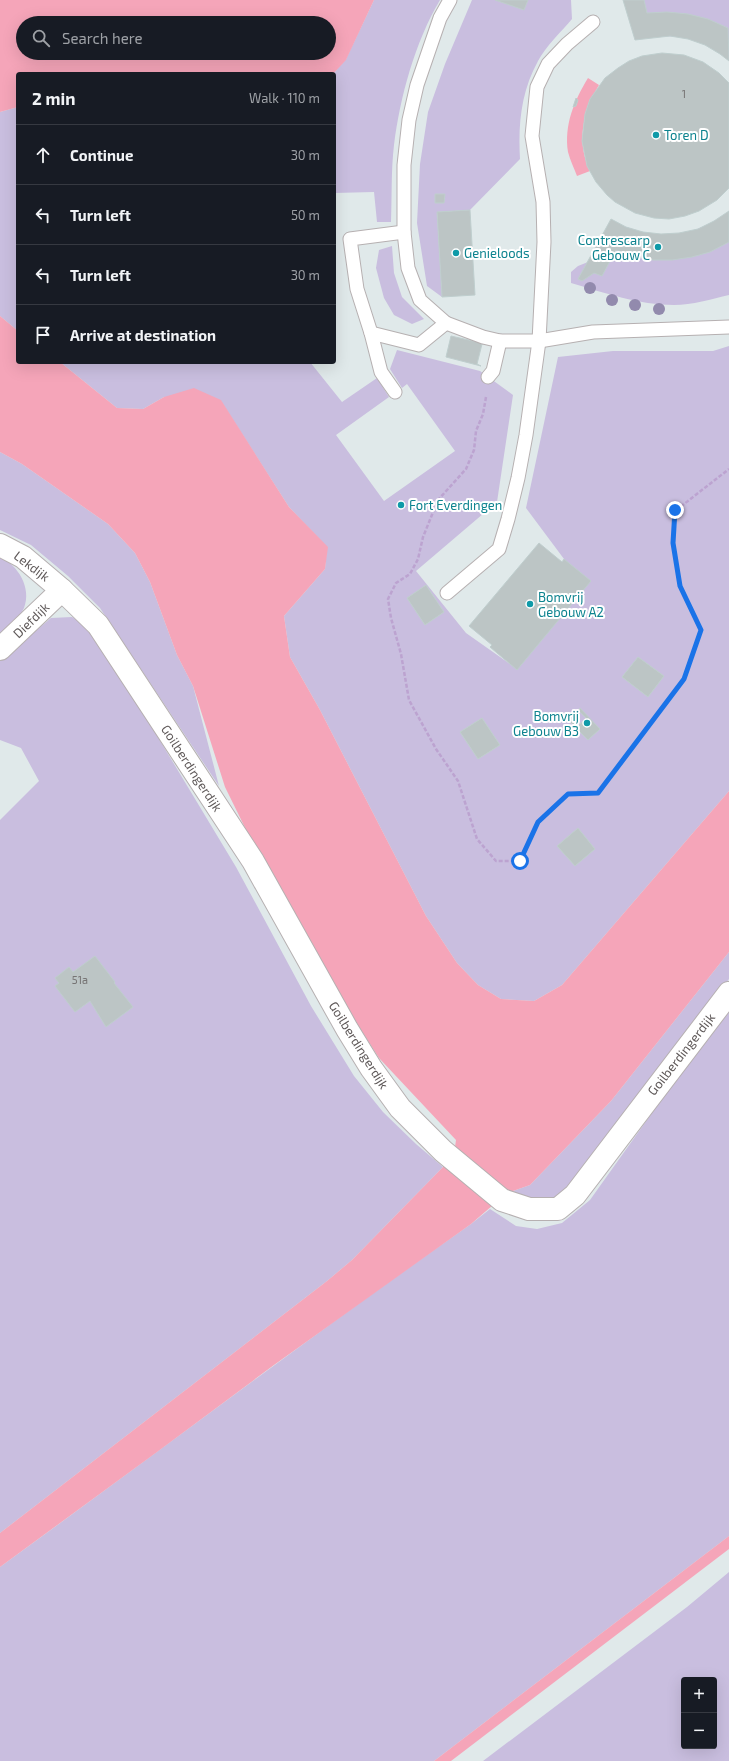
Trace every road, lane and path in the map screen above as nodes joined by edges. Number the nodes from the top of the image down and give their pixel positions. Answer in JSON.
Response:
{"nodes":[{"id":1,"x":450,"y":0,"type":"edge"},
{"id":2,"x":593,"y":22,"type":"dead end"},
{"id":3,"x":404,"y":232,"type":"junction"},
{"id":4,"x":446,"y":323,"type":"junction"},
{"id":5,"x":729,"y":327,"type":"edge"},
{"id":6,"x":372,"y":333,"type":"junction"},
{"id":7,"x":500,"y":341,"type":"junction"},
{"id":8,"x":539,"y":341,"type":"junction"},
{"id":9,"x":488,"y":377,"type":"joint"},
{"id":10,"x":395,"y":392,"type":"dead end"},
{"id":11,"x":729,"y":469,"type":"edge"},
{"id":12,"x":0,"y":545,"type":"edge"},
{"id":13,"x":62,"y":590,"type":"junction"},
{"id":14,"x":447,"y":593,"type":"dead end"},
{"id":15,"x":0,"y":649,"type":"edge"},
{"id":16,"x":729,"y":993,"type":"edge"}],
"edges":[{"from":1,"to":3,"type":"lane"},
{"from":2,"to":8,"type":"lane"},
{"from":3,"to":4,"type":"lane"},
{"from":3,"to":6,"type":"lane"},
{"from":4,"to":6,"type":"lane"},
{"from":4,"to":7,"type":"lane"},
{"from":5,"to":8,"type":"lane"},
{"from":6,"to":10,"type":"lane"},
{"from":7,"to":8,"type":"lane"},
{"from":7,"to":9,"type":"lane"},
{"from":8,"to":14,"type":"lane"},
{"from":9,"to":11,"type":"path"},
{"from":12,"to":13,"type":"street","name":"Lekdijk"},
{"from":13,"to":15,"type":"street","name":"Diefdijk"},
{"from":13,"to":16,"type":"street","name":"Goilberdingerdijk"}]}
